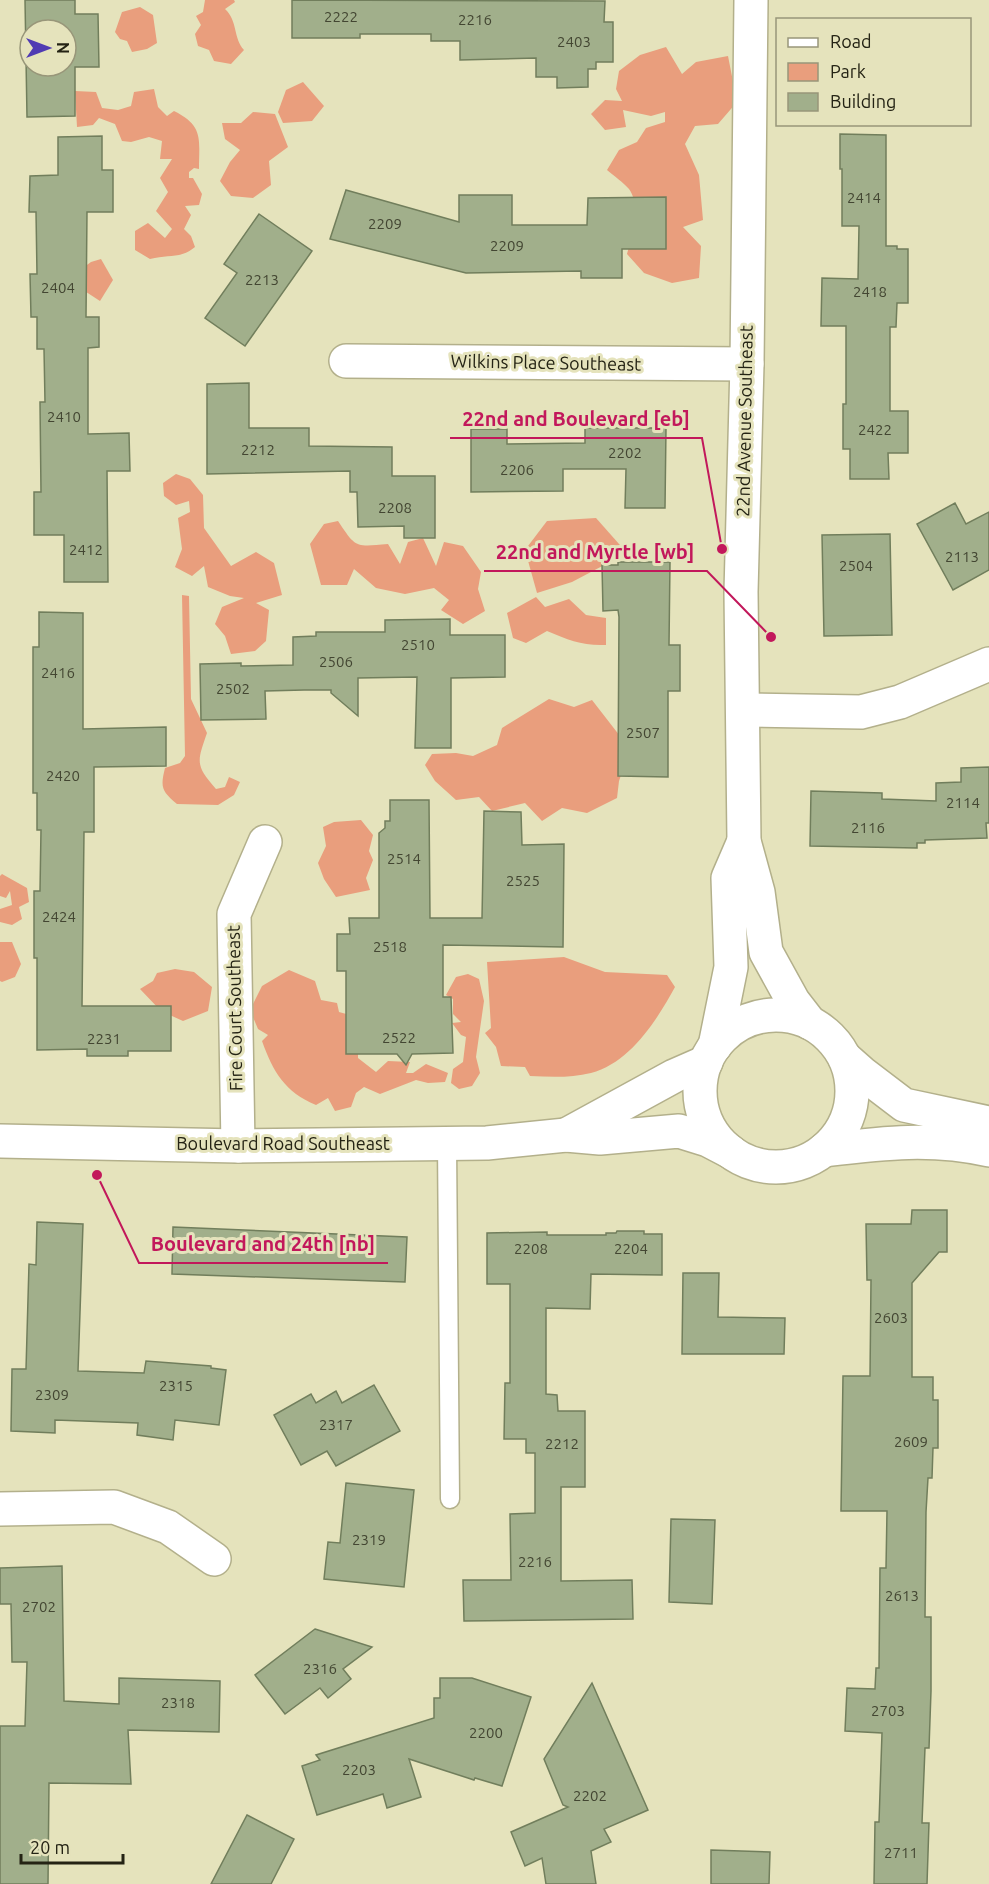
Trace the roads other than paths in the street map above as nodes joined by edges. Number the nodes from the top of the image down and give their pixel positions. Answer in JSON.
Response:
{"nodes":[{"id":1,"x":751,"y":0,"type":"edge"},
{"id":2,"x":346,"y":361,"type":"dead end"},
{"id":3,"x":747,"y":364,"type":"junction"},
{"id":4,"x":989,"y":663,"type":"edge"},
{"id":5,"x":743,"y":710,"type":"junction"},
{"id":6,"x":744,"y":841,"type":"junction"},
{"id":7,"x":265,"y":842,"type":"dead end"},
{"id":8,"x":810,"y":1023,"type":"junction"},
{"id":9,"x":710,"y":1054,"type":"junction"},
{"id":10,"x":845,"y":1058,"type":"junction"},
{"id":11,"x":989,"y":1123,"type":"edge"},
{"id":12,"x":566,"y":1135,"type":"junction"},
{"id":13,"x":0,"y":1141,"type":"edge"},
{"id":14,"x":447,"y":1143,"type":"junction"},
{"id":15,"x":238,"y":1146,"type":"junction"},
{"id":16,"x":824,"y":1150,"type":"junction"},
{"id":17,"x":989,"y":1150,"type":"edge"},
{"id":18,"x":731,"y":1152,"type":"junction"},
{"id":19,"x":450,"y":1499,"type":"dead end"},
{"id":20,"x":0,"y":1509,"type":"edge"},
{"id":21,"x":214,"y":1559,"type":"dead end"}],
"edges":[{"from":1,"to":3,"type":"street","name":"22nd Avenue Southeast"},
{"from":2,"to":3,"type":"street","name":"Wilkins Place Southeast"},
{"from":3,"to":5,"type":"street","name":"22nd Avenue Southeast"},
{"from":4,"to":5,"type":"street"},
{"from":5,"to":6,"type":"street","name":"22nd Avenue Southeast"},
{"from":6,"to":8,"type":"street","name":"22nd Avenue Southeast"},
{"from":6,"to":9,"type":"street","name":"22nd Avenue Southeast"},
{"from":7,"to":15,"type":"street","name":"Fire Court Southeast"},
{"from":8,"to":9,"type":"street"},
{"from":8,"to":10,"type":"street"},
{"from":9,"to":12,"type":"street","name":"Boulevard Road Southeast"},
{"from":9,"to":18,"type":"street"},
{"from":10,"to":11,"type":"street"},
{"from":10,"to":16,"type":"street"},
{"from":12,"to":14,"type":"street","name":"Boulevard Road Southeast"},
{"from":12,"to":18,"type":"street","name":"Boulevard Road Southeast"},
{"from":13,"to":15,"type":"street","name":"Boulevard Road Southeast"},
{"from":14,"to":15,"type":"street","name":"Boulevard Road Southeast"},
{"from":14,"to":19,"type":"lane"},
{"from":16,"to":17,"type":"street"},
{"from":16,"to":18,"type":"street"},
{"from":20,"to":21,"type":"street"}]}
